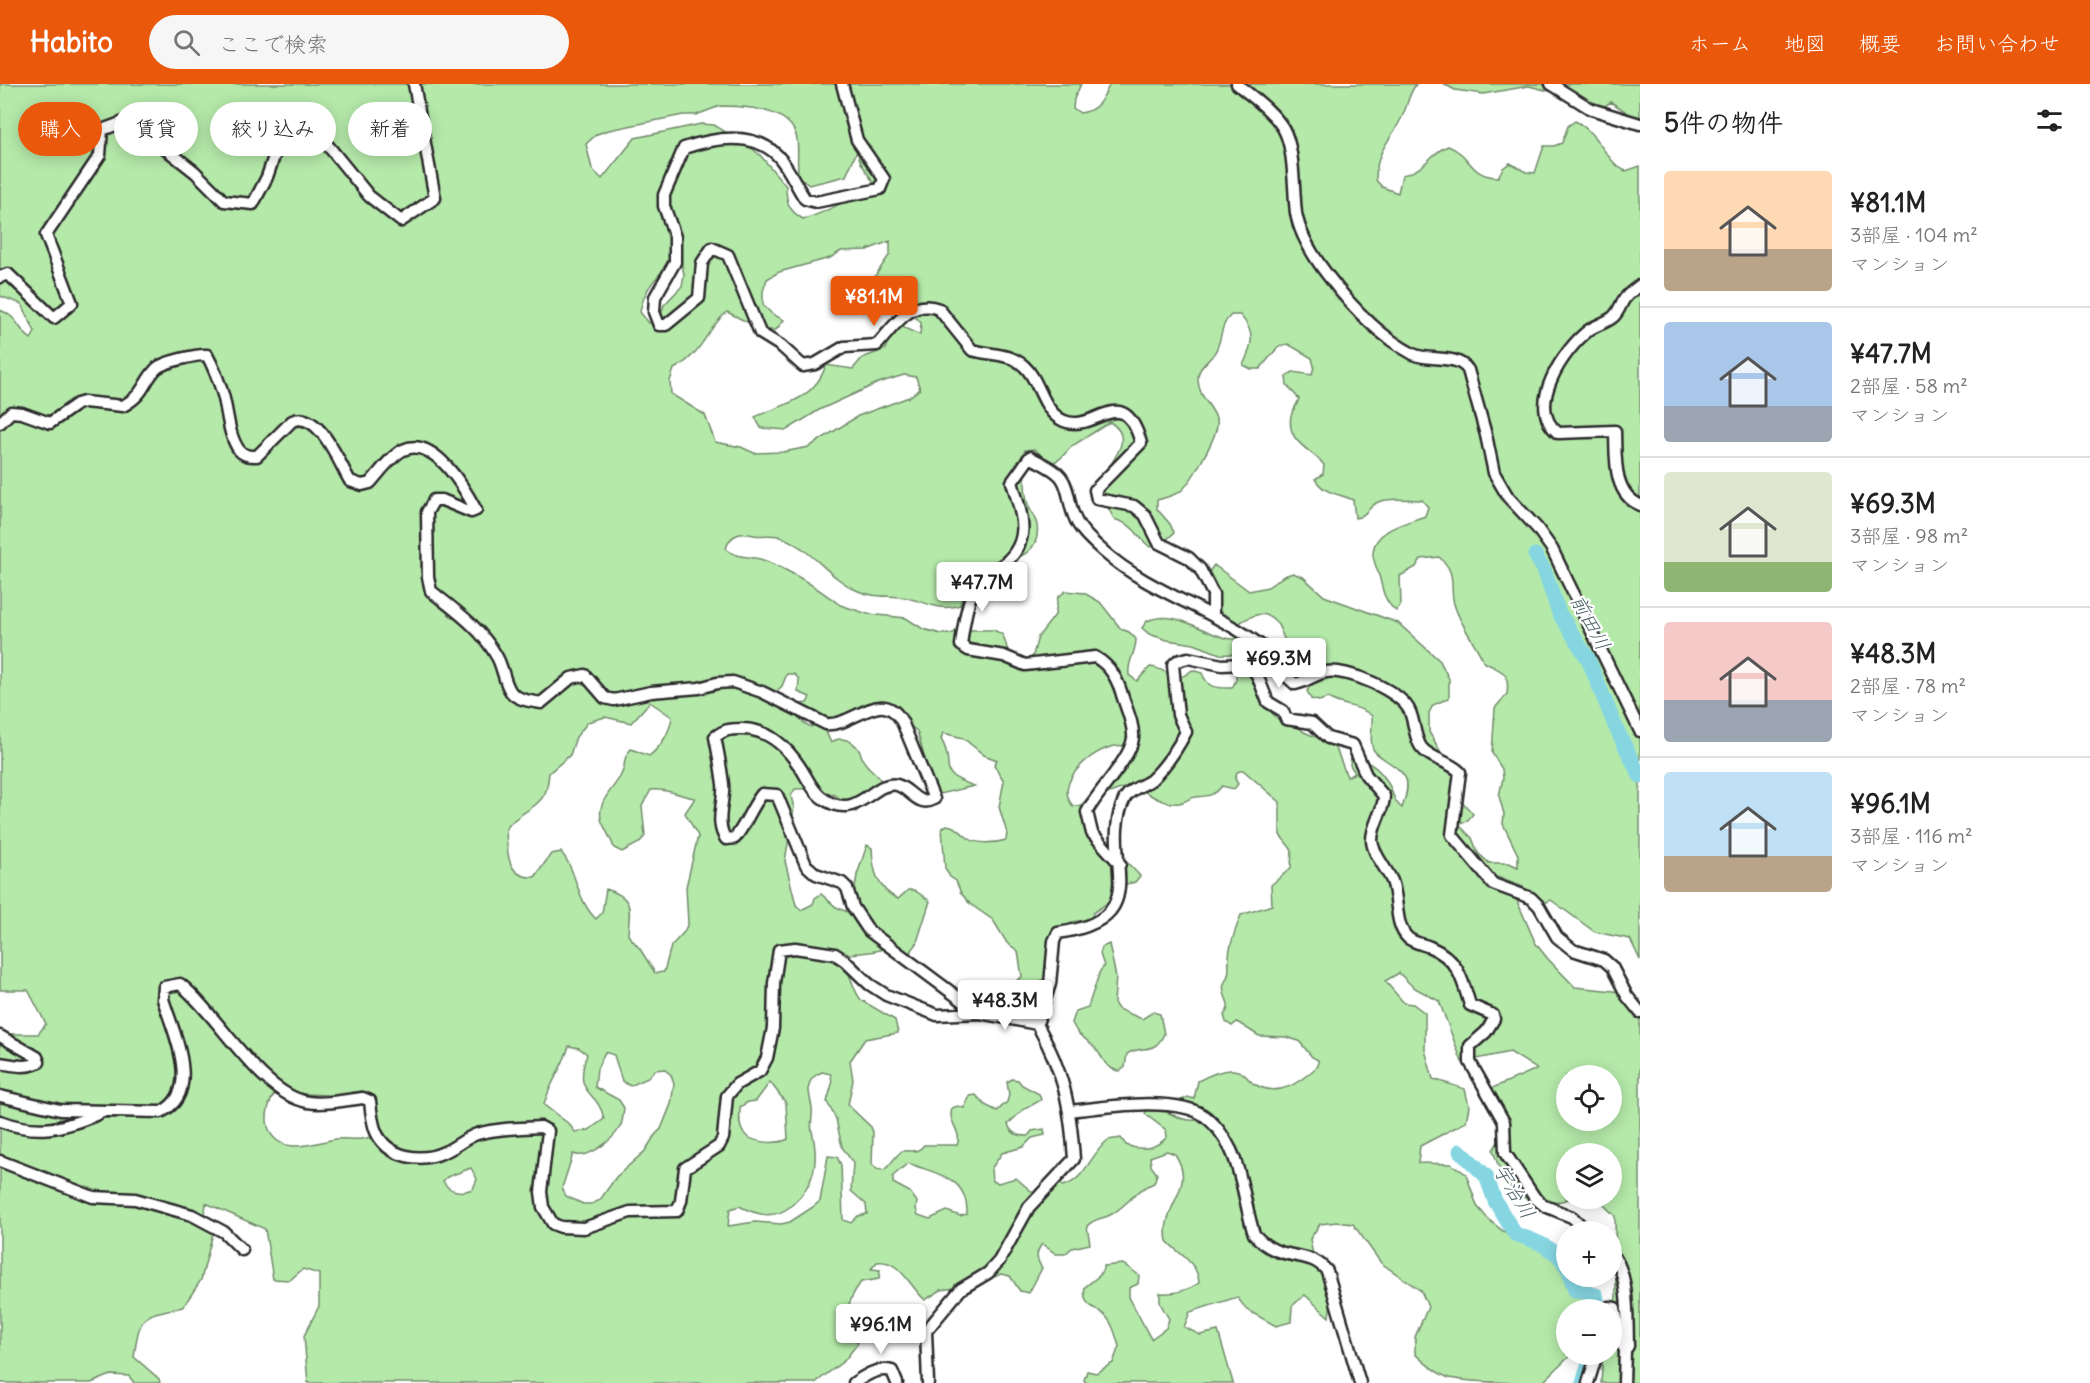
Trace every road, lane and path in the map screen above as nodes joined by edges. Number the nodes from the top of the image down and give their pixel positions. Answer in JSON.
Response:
{"nodes":[{"id":1,"x":414,"y":84,"type":"edge"},
{"id":2,"x":842,"y":84,"type":"edge"},
{"id":3,"x":1237,"y":84,"type":"edge"},
{"id":4,"x":1551,"y":84,"type":"edge"},
{"id":5,"x":1640,"y":124,"type":"edge"},
{"id":6,"x":0,"y":277,"type":"edge"},
{"id":7,"x":1640,"y":285,"type":"edge"},
{"id":8,"x":0,"y":423,"type":"edge"},
{"id":9,"x":1640,"y":505,"type":"edge"},
{"id":10,"x":1212,"y":615,"type":"junction"},
{"id":11,"x":1248,"y":662,"type":"junction"},
{"id":12,"x":1300,"y":683,"type":"junction"},
{"id":13,"x":1640,"y":731,"type":"edge"},
{"id":14,"x":1120,"y":864,"type":"junction"},
{"id":15,"x":1640,"y":1012,"type":"edge"},
{"id":16,"x":979,"y":1013,"type":"junction"},
{"id":17,"x":1037,"y":1024,"type":"junction"},
{"id":18,"x":0,"y":1036,"type":"edge"},
{"id":19,"x":0,"y":1063,"type":"edge"},
{"id":20,"x":0,"y":1096,"type":"edge"},
{"id":21,"x":1070,"y":1111,"type":"junction"},
{"id":22,"x":102,"y":1112,"type":"junction"},
{"id":23,"x":0,"y":1121,"type":"edge"},
{"id":24,"x":0,"y":1161,"type":"edge"},
{"id":25,"x":1576,"y":1221,"type":"edge"},
{"id":26,"x":242,"y":1250,"type":"dead end"},
{"id":27,"x":1622,"y":1274,"type":"edge"},
{"id":28,"x":1622,"y":1345,"type":"edge"},
{"id":29,"x":1625,"y":1350,"type":"junction"},
{"id":30,"x":1594,"y":1365,"type":"edge"},
{"id":31,"x":854,"y":1383,"type":"edge"},
{"id":32,"x":897,"y":1383,"type":"edge"},
{"id":33,"x":928,"y":1383,"type":"edge"},
{"id":34,"x":1360,"y":1383,"type":"edge"},
{"id":35,"x":1588,"y":1383,"type":"edge"},
{"id":36,"x":1624,"y":1383,"type":"edge"}],
"edges":[{"from":1,"to":6,"type":"street"},
{"from":2,"to":10,"type":"street"},
{"from":3,"to":13,"type":"street"},
{"from":4,"to":5,"type":"street"},
{"from":7,"to":9,"type":"street"},
{"from":8,"to":16,"type":"street"},
{"from":10,"to":12,"type":"street"},
{"from":10,"to":14,"type":"street"},
{"from":11,"to":12,"type":"street"},
{"from":11,"to":14,"type":"street"},
{"from":11,"to":25,"type":"street"},
{"from":12,"to":15,"type":"street"},
{"from":14,"to":17,"type":"street"},
{"from":16,"to":17,"type":"street"},
{"from":16,"to":22,"type":"street"},
{"from":17,"to":21,"type":"street"},
{"from":18,"to":19,"type":"street"},
{"from":20,"to":22,"type":"street"},
{"from":21,"to":33,"type":"street"},
{"from":21,"to":34,"type":"street"},
{"from":22,"to":23,"type":"street"},
{"from":24,"to":26,"type":"street"},
{"from":27,"to":29,"type":"street"},
{"from":28,"to":29,"type":"street"},
{"from":29,"to":36,"type":"street"},
{"from":30,"to":35,"type":"street"},
{"from":31,"to":32,"type":"street"}]}
